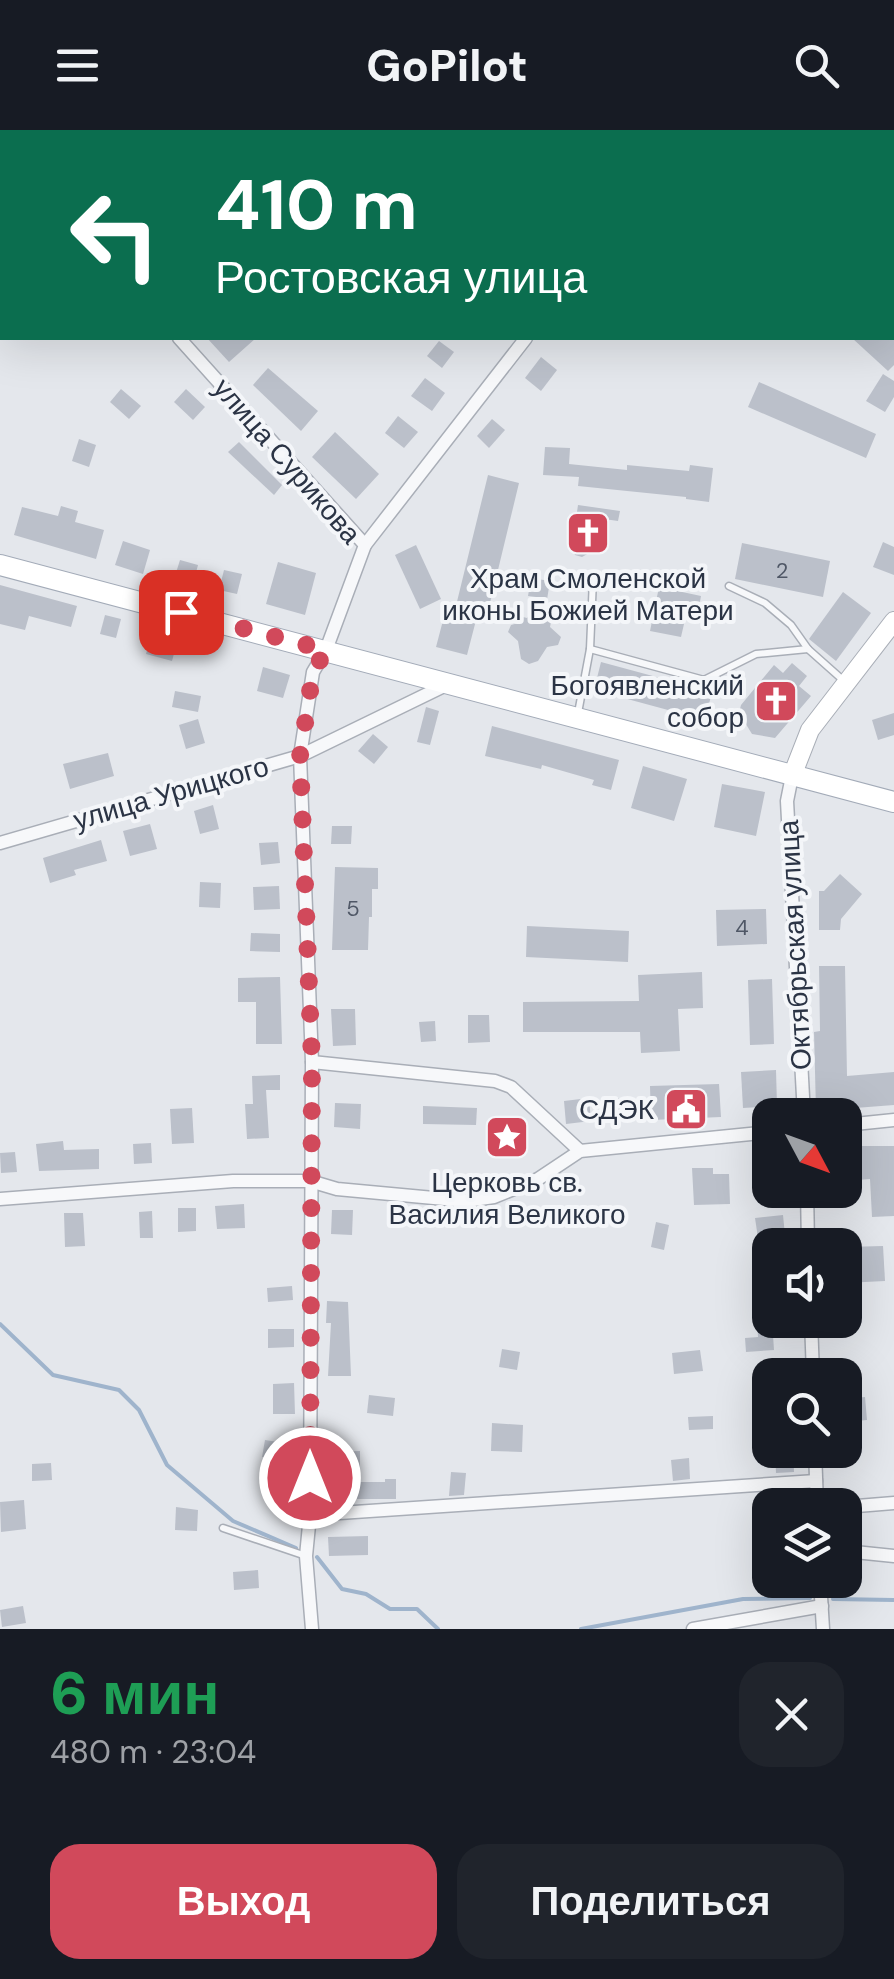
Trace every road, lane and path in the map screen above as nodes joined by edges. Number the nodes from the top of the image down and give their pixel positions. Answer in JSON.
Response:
{"nodes":[{"id":1,"x":180,"y":340,"type":"edge"},
{"id":2,"x":524,"y":340,"type":"edge"},
{"id":3,"x":364,"y":545,"type":"junction"},
{"id":4,"x":0,"y":565,"type":"edge"},
{"id":5,"x":594,"y":579,"type":"dead end"},
{"id":6,"x":729,"y":586,"type":"dead end"},
{"id":7,"x":894,"y":620,"type":"edge"},
{"id":8,"x":590,"y":649,"type":"junction"},
{"id":9,"x":808,"y":649,"type":"junction"},
{"id":10,"x":326,"y":650,"type":"junction"},
{"id":11,"x":845,"y":682,"type":"junction"},
{"id":12,"x":448,"y":684,"type":"junction"},
{"id":13,"x":576,"y":720,"type":"junction"},
{"id":14,"x":300,"y":756,"type":"junction"},
{"id":15,"x":792,"y":776,"type":"junction"},
{"id":16,"x":894,"y":802,"type":"edge"},
{"id":17,"x":0,"y":843,"type":"edge"},
{"id":18,"x":312,"y":1062,"type":"junction"},
{"id":19,"x":803,"y":1098,"type":"edge"},
{"id":20,"x":894,"y":1120,"type":"edge"},
{"id":21,"x":862,"y":1123,"type":"edge"},
{"id":22,"x":752,"y":1134,"type":"edge"},
{"id":23,"x":580,"y":1151,"type":"junction"},
{"id":24,"x":310,"y":1181,"type":"junction"},
{"id":25,"x":0,"y":1199,"type":"edge"},
{"id":26,"x":816,"y":1468,"type":"edge"},
{"id":27,"x":816,"y":1481,"type":"junction"},
{"id":28,"x":816,"y":1488,"type":"edge"},
{"id":29,"x":894,"y":1503,"type":"edge"},
{"id":30,"x":862,"y":1506,"type":"edge"},
{"id":31,"x":310,"y":1515,"type":"junction"},
{"id":32,"x":224,"y":1528,"type":"dead end"},
{"id":33,"x":862,"y":1553,"type":"edge"},
{"id":34,"x":306,"y":1556,"type":"junction"},
{"id":35,"x":894,"y":1556,"type":"edge"},
{"id":36,"x":821,"y":1598,"type":"edge"},
{"id":37,"x":822,"y":1606,"type":"junction"},
{"id":38,"x":312,"y":1629,"type":"edge"},
{"id":39,"x":693,"y":1629,"type":"edge"},
{"id":40,"x":823,"y":1629,"type":"edge"}],
"edges":[{"from":1,"to":3,"type":"street","name":"улица Сурикова"},
{"from":2,"to":3,"type":"street"},
{"from":3,"to":10,"type":"street","name":"улица Сурикова"},
{"from":4,"to":10,"type":"main road"},
{"from":5,"to":8,"type":"lane"},
{"from":6,"to":9,"type":"lane"},
{"from":7,"to":11,"type":"main road"},
{"from":8,"to":9,"type":"lane"},
{"from":8,"to":13,"type":"lane"},
{"from":9,"to":11,"type":"lane"},
{"from":10,"to":12,"type":"main road"},
{"from":10,"to":14,"type":"street","name":"улица Сурикова"},
{"from":11,"to":15,"type":"main road"},
{"from":12,"to":13,"type":"main road"},
{"from":12,"to":14,"type":"street","name":"улица Урицкого"},
{"from":13,"to":15,"type":"main road"},
{"from":14,"to":17,"type":"street","name":"улица Урицкого"},
{"from":14,"to":18,"type":"street","name":"улица Сурикова"},
{"from":15,"to":16,"type":"main road"},
{"from":15,"to":19,"type":"street","name":"Октябрьская улица"},
{"from":18,"to":23,"type":"street"},
{"from":18,"to":24,"type":"street","name":"улица Сурикова"},
{"from":20,"to":21,"type":"street"},
{"from":22,"to":23,"type":"street"},
{"from":23,"to":24,"type":"street"},
{"from":24,"to":25,"type":"street"},
{"from":24,"to":31,"type":"street","name":"улица Сурикова"},
{"from":26,"to":27,"type":"street"},
{"from":27,"to":28,"type":"street"},
{"from":27,"to":31,"type":"street"},
{"from":29,"to":30,"type":"street"},
{"from":31,"to":34,"type":"street","name":"улица Сурикова"},
{"from":32,"to":34,"type":"lane"},
{"from":33,"to":35,"type":"street"},
{"from":34,"to":38,"type":"street","name":"улица Сурикова"},
{"from":36,"to":37,"type":"street"},
{"from":37,"to":39,"type":"street"},
{"from":37,"to":40,"type":"street"}]}
